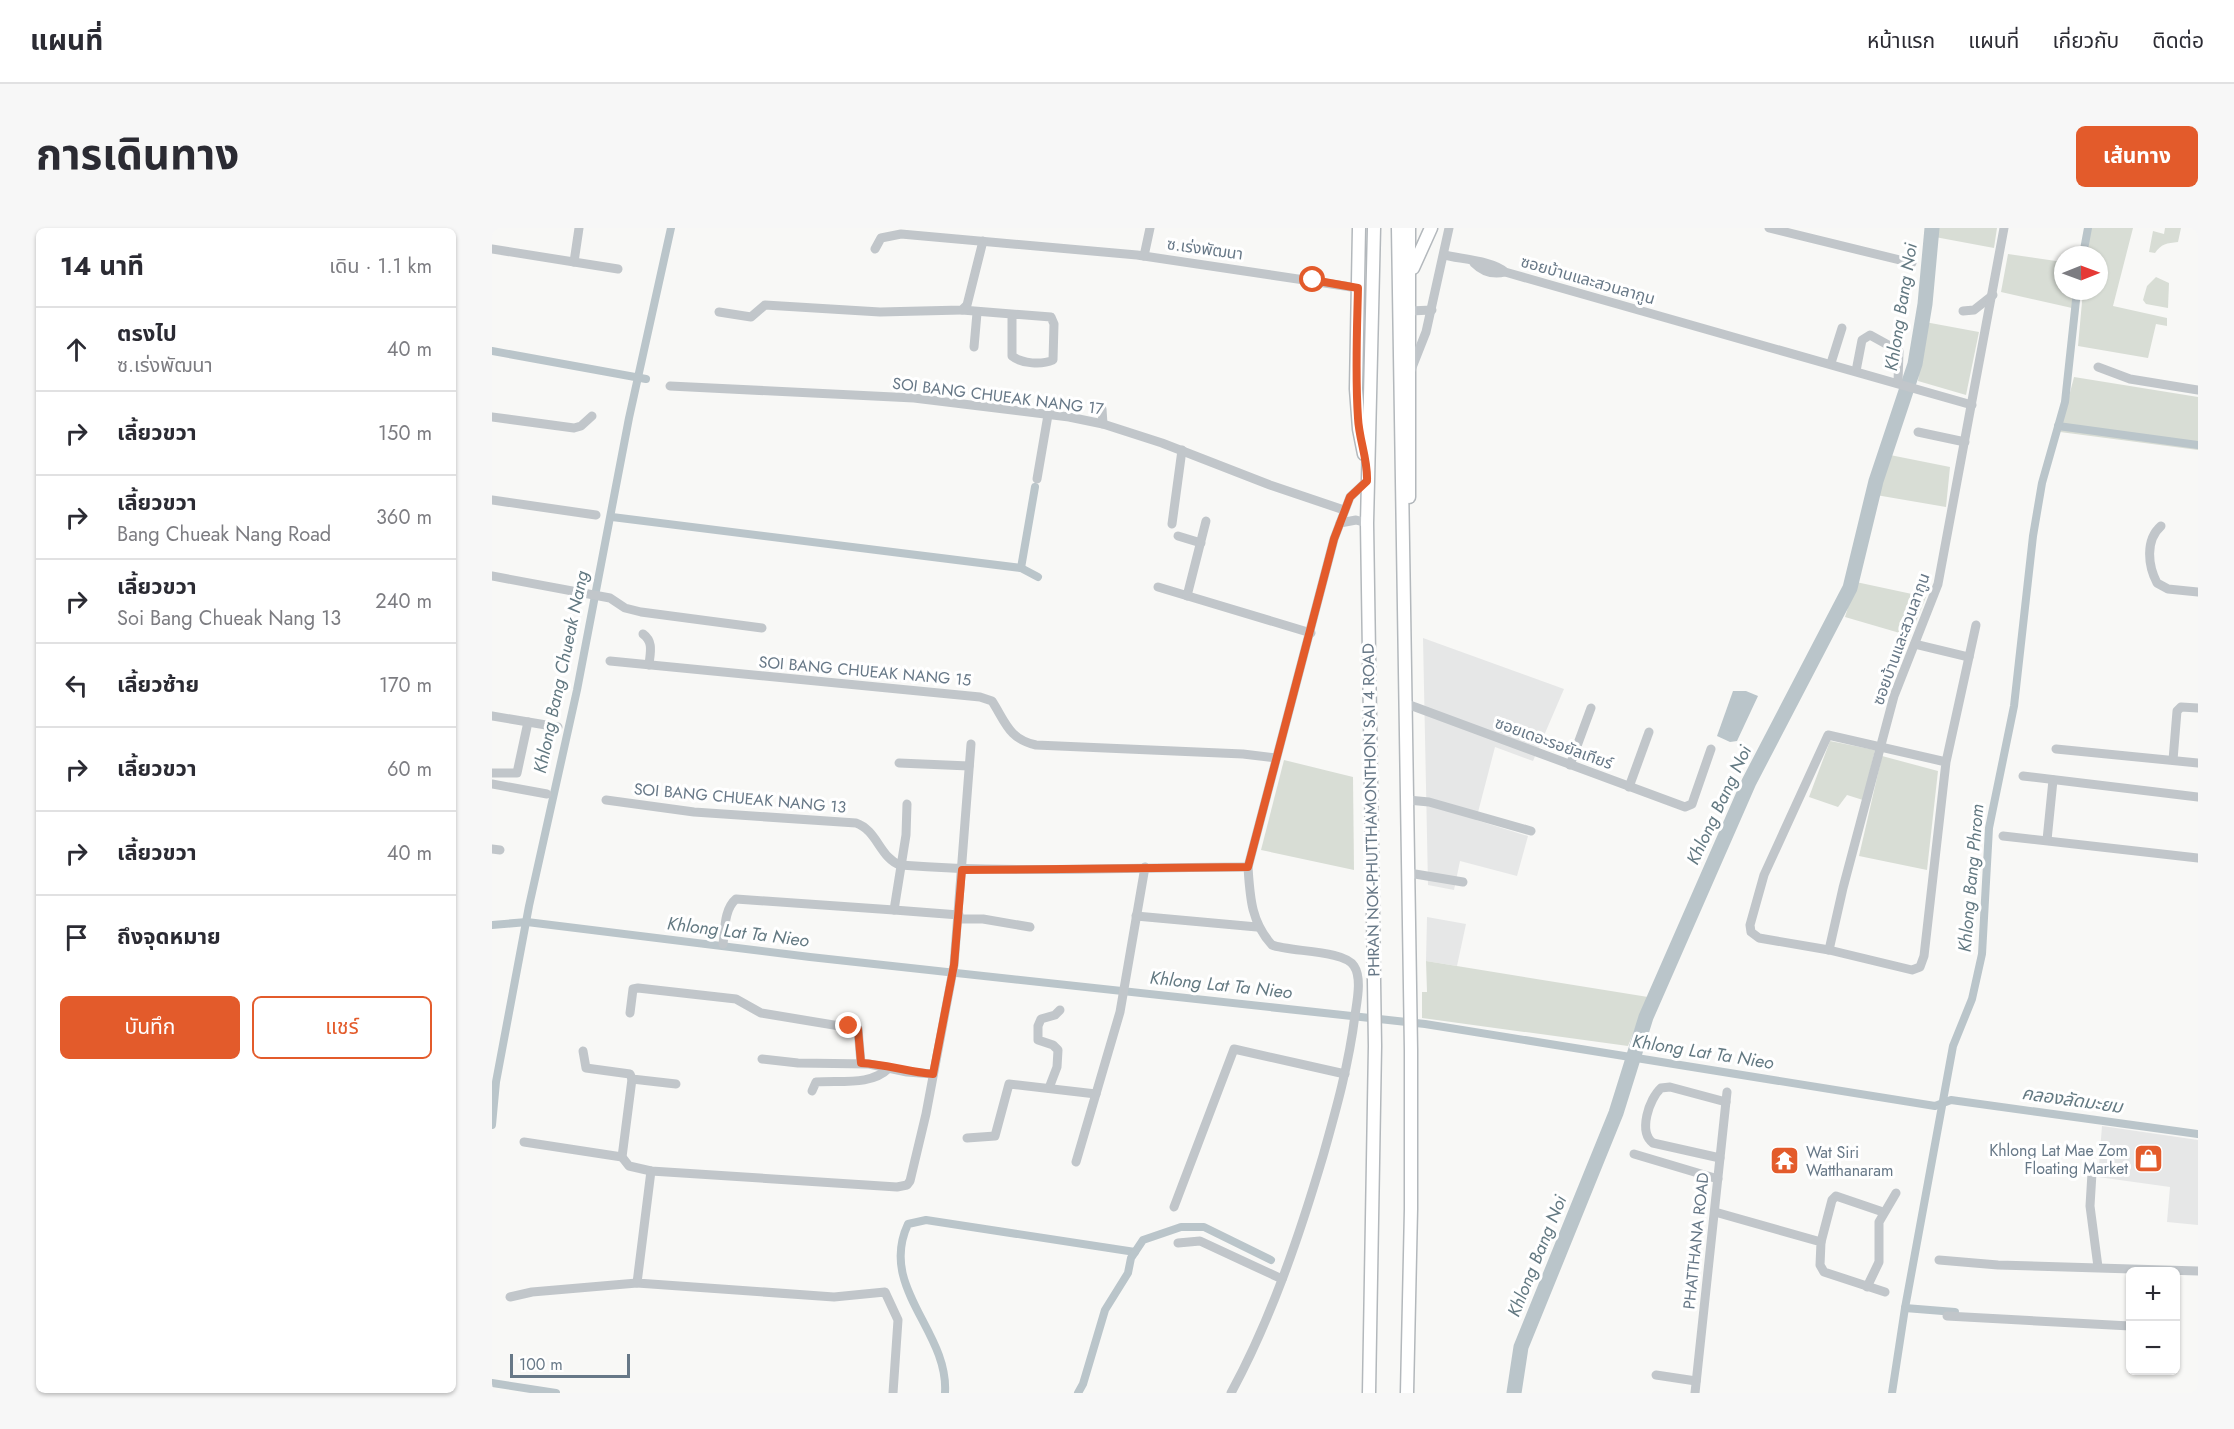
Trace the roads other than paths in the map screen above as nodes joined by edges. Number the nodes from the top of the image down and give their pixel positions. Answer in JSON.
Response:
{"nodes":[{"id":1,"x":579,"y":228,"type":"edge"},
{"id":2,"x":1150,"y":228,"type":"edge"},
{"id":3,"x":1359,"y":228,"type":"edge"},
{"id":4,"x":1374,"y":228,"type":"edge"},
{"id":5,"x":1398,"y":228,"type":"edge"},
{"id":6,"x":1409,"y":228,"type":"edge"},
{"id":7,"x":1431,"y":228,"type":"edge"},
{"id":8,"x":1449,"y":228,"type":"edge"},
{"id":9,"x":1769,"y":228,"type":"edge"},
{"id":10,"x":2004,"y":228,"type":"edge"},
{"id":11,"x":983,"y":241,"type":"junction"},
{"id":12,"x":492,"y":249,"type":"edge"},
{"id":13,"x":875,"y":249,"type":"dead end"},
{"id":14,"x":1444,"y":255,"type":"junction"},
{"id":15,"x":1144,"y":256,"type":"junction"},
{"id":16,"x":574,"y":262,"type":"junction"},
{"id":17,"x":1912,"y":263,"type":"dead end"},
{"id":18,"x":618,"y":269,"type":"dead end"},
{"id":19,"x":1358,"y":288,"type":"junction"},
{"id":20,"x":1409,"y":289,"type":"junction"},
{"id":21,"x":1993,"y":295,"type":"junction"},
{"id":22,"x":962,"y":310,"type":"junction"},
{"id":23,"x":1432,"y":310,"type":"junction"},
{"id":24,"x":1410,"y":311,"type":"junction"},
{"id":25,"x":1963,"y":311,"type":"dead end"},
{"id":26,"x":719,"y":312,"type":"dead end"},
{"id":27,"x":977,"y":313,"type":"junction"},
{"id":28,"x":1012,"y":315,"type":"junction"},
{"id":29,"x":1842,"y":328,"type":"dead end"},
{"id":30,"x":974,"y":347,"type":"dead end"},
{"id":31,"x":1831,"y":363,"type":"junction"},
{"id":32,"x":2098,"y":367,"type":"dead end"},
{"id":33,"x":1410,"y":371,"type":"junction"},
{"id":34,"x":1856,"y":371,"type":"junction"},
{"id":35,"x":1902,"y":383,"type":"junction"},
{"id":36,"x":670,"y":386,"type":"dead end"},
{"id":37,"x":2198,"y":390,"type":"edge"},
{"id":38,"x":1094,"y":405,"type":"dead end"},
{"id":39,"x":1972,"y":405,"type":"junction"},
{"id":40,"x":1048,"y":415,"type":"junction"},
{"id":41,"x":592,"y":416,"type":"dead end"},
{"id":42,"x":492,"y":417,"type":"edge"},
{"id":43,"x":1103,"y":424,"type":"junction"},
{"id":44,"x":1918,"y":432,"type":"dead end"},
{"id":45,"x":1965,"y":442,"type":"junction"},
{"id":46,"x":1182,"y":450,"type":"junction"},
{"id":47,"x":1368,"y":464,"type":"junction"},
{"id":48,"x":1037,"y":479,"type":"dead end"},
{"id":49,"x":1367,"y":481,"type":"junction"},
{"id":50,"x":492,"y":500,"type":"edge"},
{"id":51,"x":1344,"y":510,"type":"junction"},
{"id":52,"x":596,"y":514,"type":"dead end"},
{"id":53,"x":1206,"y":522,"type":"dead end"},
{"id":54,"x":1340,"y":522,"type":"junction"},
{"id":55,"x":1367,"y":523,"type":"junction"},
{"id":56,"x":1172,"y":524,"type":"dead end"},
{"id":57,"x":2161,"y":526,"type":"dead end"},
{"id":58,"x":1178,"y":536,"type":"dead end"},
{"id":59,"x":1201,"y":543,"type":"junction"},
{"id":60,"x":1402,"y":573,"type":"junction"},
{"id":61,"x":492,"y":576,"type":"edge"},
{"id":62,"x":1158,"y":587,"type":"dead end"},
{"id":63,"x":2198,"y":592,"type":"edge"},
{"id":64,"x":1187,"y":596,"type":"junction"},
{"id":65,"x":1976,"y":625,"type":"dead end"},
{"id":66,"x":762,"y":628,"type":"dead end"},
{"id":67,"x":1311,"y":633,"type":"junction"},
{"id":68,"x":643,"y":634,"type":"dead end"},
{"id":69,"x":1915,"y":644,"type":"junction"},
{"id":70,"x":1969,"y":657,"type":"junction"},
{"id":71,"x":610,"y":662,"type":"dead end"},
{"id":72,"x":649,"y":665,"type":"junction"},
{"id":73,"x":1407,"y":704,"type":"junction"},
{"id":74,"x":1591,"y":708,"type":"dead end"},
{"id":75,"x":2198,"y":708,"type":"edge"},
{"id":76,"x":492,"y":716,"type":"edge"},
{"id":77,"x":528,"y":722,"type":"junction"},
{"id":78,"x":558,"y":727,"type":"dead end"},
{"id":79,"x":1649,"y":732,"type":"dead end"},
{"id":80,"x":971,"y":744,"type":"dead end"},
{"id":81,"x":1880,"y":747,"type":"junction"},
{"id":82,"x":1711,"y":749,"type":"dead end"},
{"id":83,"x":2056,"y":749,"type":"dead end"},
{"id":84,"x":1276,"y":758,"type":"junction"},
{"id":85,"x":2173,"y":760,"type":"junction"},
{"id":86,"x":1946,"y":762,"type":"junction"},
{"id":87,"x":899,"y":763,"type":"dead end"},
{"id":88,"x":2198,"y":763,"type":"edge"},
{"id":89,"x":1570,"y":765,"type":"junction"},
{"id":90,"x":969,"y":766,"type":"junction"},
{"id":91,"x":492,"y":772,"type":"edge"},
{"id":92,"x":2023,"y":777,"type":"dead end"},
{"id":93,"x":2053,"y":780,"type":"junction"},
{"id":94,"x":492,"y":784,"type":"edge"},
{"id":95,"x":1629,"y":787,"type":"junction"},
{"id":96,"x":547,"y":794,"type":"dead end"},
{"id":97,"x":2198,"y":798,"type":"edge"},
{"id":98,"x":606,"y":800,"type":"dead end"},
{"id":99,"x":1408,"y":800,"type":"junction"},
{"id":100,"x":907,"y":804,"type":"dead end"},
{"id":101,"x":1531,"y":831,"type":"dead end"},
{"id":102,"x":2003,"y":836,"type":"dead end"},
{"id":103,"x":2048,"y":840,"type":"junction"},
{"id":104,"x":2198,"y":858,"type":"edge"},
{"id":105,"x":900,"y":865,"type":"junction"},
{"id":106,"x":1145,"y":867,"type":"junction"},
{"id":107,"x":1248,"y":867,"type":"junction"},
{"id":108,"x":962,"y":870,"type":"junction"},
{"id":109,"x":1410,"y":873,"type":"junction"},
{"id":110,"x":1462,"y":882,"type":"dead end"},
{"id":111,"x":894,"y":910,"type":"junction"},
{"id":112,"x":1136,"y":916,"type":"junction"},
{"id":113,"x":959,"y":917,"type":"junction"},
{"id":114,"x":1030,"y":927,"type":"dead end"},
{"id":115,"x":1257,"y":927,"type":"junction"},
{"id":116,"x":723,"y":944,"type":"dead end"},
{"id":117,"x":1829,"y":950,"type":"junction"},
{"id":118,"x":1060,"y":1010,"type":"dead end"},
{"id":119,"x":630,"y":1013,"type":"dead end"},
{"id":120,"x":583,"y":1051,"type":"dead end"},
{"id":121,"x":762,"y":1059,"type":"dead end"},
{"id":122,"x":861,"y":1063,"type":"junction"},
{"id":123,"x":889,"y":1068,"type":"junction"},
{"id":124,"x":933,"y":1074,"type":"junction"},
{"id":125,"x":1345,"y":1074,"type":"junction"},
{"id":126,"x":632,"y":1079,"type":"junction"},
{"id":127,"x":676,"y":1084,"type":"dead end"},
{"id":128,"x":1049,"y":1088,"type":"junction"},
{"id":129,"x":812,"y":1091,"type":"dead end"},
{"id":130,"x":1096,"y":1094,"type":"junction"},
{"id":131,"x":967,"y":1138,"type":"dead end"},
{"id":132,"x":524,"y":1142,"type":"dead end"},
{"id":133,"x":1634,"y":1154,"type":"dead end"},
{"id":134,"x":622,"y":1157,"type":"junction"},
{"id":135,"x":1720,"y":1158,"type":"junction"},
{"id":136,"x":1076,"y":1162,"type":"dead end"},
{"id":137,"x":651,"y":1171,"type":"junction"},
{"id":138,"x":2092,"y":1173,"type":"dead end"},
{"id":139,"x":1718,"y":1179,"type":"junction"},
{"id":140,"x":1896,"y":1193,"type":"dead end"},
{"id":141,"x":1174,"y":1207,"type":"dead end"},
{"id":142,"x":1715,"y":1212,"type":"junction"},
{"id":143,"x":1883,"y":1212,"type":"junction"},
{"id":144,"x":1821,"y":1242,"type":"junction"},
{"id":145,"x":1178,"y":1243,"type":"dead end"},
{"id":146,"x":1940,"y":1260,"type":"dead end"},
{"id":147,"x":2098,"y":1267,"type":"junction"},
{"id":148,"x":2126,"y":1269,"type":"edge"},
{"id":149,"x":2180,"y":1271,"type":"edge"},
{"id":150,"x":2198,"y":1271,"type":"edge"},
{"id":151,"x":1282,"y":1279,"type":"junction"},
{"id":152,"x":637,"y":1283,"type":"junction"},
{"id":153,"x":1867,"y":1287,"type":"junction"},
{"id":154,"x":1885,"y":1292,"type":"dead end"},
{"id":155,"x":510,"y":1296,"type":"dead end"},
{"id":156,"x":1947,"y":1316,"type":"dead end"},
{"id":157,"x":2126,"y":1326,"type":"edge"},
{"id":158,"x":1370,"y":1354,"type":"junction"},
{"id":159,"x":1656,"y":1375,"type":"dead end"},
{"id":160,"x":1696,"y":1381,"type":"junction"},
{"id":161,"x":893,"y":1393,"type":"edge"},
{"id":162,"x":1231,"y":1393,"type":"edge"},
{"id":163,"x":1363,"y":1393,"type":"edge"},
{"id":164,"x":1369,"y":1393,"type":"edge"},
{"id":165,"x":1407,"y":1393,"type":"edge"},
{"id":166,"x":1695,"y":1393,"type":"edge"}],
"edges":[{"from":1,"to":16,"type":"street"},
{"from":2,"to":15,"type":"street"},
{"from":3,"to":19,"type":"main road"},
{"from":4,"to":47,"type":"main road","name":"PHRAN NOK-PHUTTHAMONTHON SAI 4 ROAD"},
{"from":5,"to":60,"type":"main road"},
{"from":6,"to":20,"type":"main road"},
{"from":7,"to":20,"type":"main road"},
{"from":8,"to":14,"type":"street"},
{"from":9,"to":17,"type":"street"},
{"from":10,"to":21,"type":"street","name":"ซอยบ้านและสวนลากูน"},
{"from":11,"to":13,"type":"street","name":"ซ.เร่งพัฒนา"},
{"from":11,"to":15,"type":"street","name":"ซ.เร่งพัฒนา"},
{"from":11,"to":22,"type":"street"},
{"from":12,"to":16,"type":"street"},
{"from":14,"to":23,"type":"street"},
{"from":14,"to":31,"type":"street","name":"ซอยบ้านและสวนลากูน"},
{"from":15,"to":19,"type":"street","name":"ซ.เร่งพัฒนา"},
{"from":16,"to":18,"type":"street"},
{"from":19,"to":47,"type":"main road"},
{"from":20,"to":24,"type":"main road"},
{"from":21,"to":25,"type":"street"},
{"from":21,"to":39,"type":"street","name":"ซอยบ้านและสวนลากูน"},
{"from":22,"to":26,"type":"street"},
{"from":22,"to":27,"type":"street"},
{"from":23,"to":24,"type":"street"},
{"from":23,"to":33,"type":"street"},
{"from":24,"to":33,"type":"main road"},
{"from":27,"to":28,"type":"street"},
{"from":27,"to":30,"type":"street"},
{"from":28,"to":28,"type":"street"},
{"from":29,"to":31,"type":"street"},
{"from":31,"to":34,"type":"street","name":"ซอยบ้านและสวนลากูน"},
{"from":32,"to":37,"type":"street"},
{"from":33,"to":60,"type":"main road"},
{"from":34,"to":35,"type":"street","name":"ซอยบ้านและสวนลากูน"},
{"from":34,"to":35,"type":"street"},
{"from":35,"to":39,"type":"street","name":"ซอยบ้านและสวนลากูน"},
{"from":36,"to":40,"type":"street","name":"SOI BANG CHUEAK NANG 17"},
{"from":38,"to":43,"type":"street"},
{"from":39,"to":45,"type":"street","name":"ซอยบ้านและสวนลากูน"},
{"from":40,"to":43,"type":"street","name":"SOI BANG CHUEAK NANG 17"},
{"from":40,"to":48,"type":"street"},
{"from":41,"to":42,"type":"street"},
{"from":43,"to":46,"type":"street","name":"SOI BANG CHUEAK NANG 17"},
{"from":44,"to":45,"type":"street"},
{"from":45,"to":69,"type":"street","name":"ซอยบ้านและสวนลากูน"},
{"from":46,"to":51,"type":"street","name":"SOI BANG CHUEAK NANG 17"},
{"from":46,"to":56,"type":"street"},
{"from":47,"to":49,"type":"main road","name":"PHRAN NOK-PHUTTHAMONTHON SAI 4 ROAD"},
{"from":49,"to":51,"type":"street"},
{"from":49,"to":55,"type":"main road","name":"PHRAN NOK-PHUTTHAMONTHON SAI 4 ROAD"},
{"from":50,"to":52,"type":"street"},
{"from":51,"to":54,"type":"street"},
{"from":53,"to":59,"type":"street"},
{"from":54,"to":55,"type":"street"},
{"from":54,"to":67,"type":"street"},
{"from":55,"to":158,"type":"main road","name":"PHRAN NOK-PHUTTHAMONTHON SAI 4 ROAD"},
{"from":57,"to":63,"type":"street"},
{"from":58,"to":59,"type":"street"},
{"from":59,"to":64,"type":"street"},
{"from":60,"to":73,"type":"main road"},
{"from":61,"to":66,"type":"street"},
{"from":62,"to":64,"type":"street"},
{"from":64,"to":67,"type":"street"},
{"from":65,"to":70,"type":"street"},
{"from":67,"to":84,"type":"street"},
{"from":68,"to":72,"type":"street"},
{"from":69,"to":70,"type":"street"},
{"from":69,"to":81,"type":"street","name":"ซอยบ้านและสวนลากูน"},
{"from":70,"to":86,"type":"street"},
{"from":71,"to":72,"type":"street","name":"SOI BANG CHUEAK NANG 15"},
{"from":72,"to":84,"type":"street","name":"SOI BANG CHUEAK NANG 15"},
{"from":73,"to":89,"type":"street","name":"ซอยเดอะรอยัลเทียร์"},
{"from":73,"to":99,"type":"main road"},
{"from":74,"to":89,"type":"street"},
{"from":75,"to":85,"type":"street"},
{"from":76,"to":77,"type":"street"},
{"from":77,"to":78,"type":"street"},
{"from":77,"to":91,"type":"street"},
{"from":79,"to":95,"type":"street"},
{"from":80,"to":90,"type":"street"},
{"from":81,"to":86,"type":"street"},
{"from":81,"to":117,"type":"street","name":"ซอยบ้านและสวนลากูน"},
{"from":81,"to":117,"type":"street"},
{"from":82,"to":95,"type":"street","name":"ซอยเดอะรอยัลเทียร์"},
{"from":83,"to":85,"type":"street"},
{"from":84,"to":107,"type":"street"},
{"from":85,"to":88,"type":"street"},
{"from":86,"to":117,"type":"street"},
{"from":87,"to":90,"type":"street"},
{"from":89,"to":95,"type":"street","name":"ซอยเดอะรอยัลเทียร์"},
{"from":90,"to":108,"type":"street"},
{"from":92,"to":93,"type":"street"},
{"from":93,"to":97,"type":"street"},
{"from":93,"to":103,"type":"street"},
{"from":94,"to":96,"type":"street"},
{"from":98,"to":105,"type":"street","name":"SOI BANG CHUEAK NANG 13"},
{"from":99,"to":101,"type":"street"},
{"from":99,"to":109,"type":"main road"},
{"from":100,"to":105,"type":"street"},
{"from":102,"to":103,"type":"street"},
{"from":103,"to":104,"type":"street"},
{"from":105,"to":108,"type":"street"},
{"from":105,"to":111,"type":"street"},
{"from":106,"to":107,"type":"street"},
{"from":106,"to":108,"type":"street"},
{"from":106,"to":112,"type":"street"},
{"from":107,"to":115,"type":"street"},
{"from":108,"to":113,"type":"street"},
{"from":109,"to":110,"type":"street"},
{"from":109,"to":165,"type":"main road"},
{"from":111,"to":113,"type":"street"},
{"from":111,"to":116,"type":"street"},
{"from":112,"to":115,"type":"street"},
{"from":112,"to":130,"type":"street"},
{"from":113,"to":114,"type":"street"},
{"from":113,"to":124,"type":"street"},
{"from":115,"to":125,"type":"street"},
{"from":118,"to":128,"type":"street"},
{"from":119,"to":122,"type":"street"},
{"from":120,"to":126,"type":"street"},
{"from":121,"to":122,"type":"street"},
{"from":122,"to":123,"type":"street"},
{"from":123,"to":124,"type":"street"},
{"from":123,"to":129,"type":"street"},
{"from":124,"to":137,"type":"street"},
{"from":125,"to":141,"type":"street"},
{"from":125,"to":151,"type":"street"},
{"from":126,"to":127,"type":"street"},
{"from":126,"to":134,"type":"street"},
{"from":128,"to":130,"type":"street"},
{"from":128,"to":131,"type":"street"},
{"from":130,"to":136,"type":"street"},
{"from":132,"to":134,"type":"street"},
{"from":133,"to":139,"type":"street"},
{"from":134,"to":137,"type":"street"},
{"from":135,"to":135,"type":"street","name":"PHATTHANA ROAD"},
{"from":135,"to":139,"type":"street","name":"PHATTHANA ROAD"},
{"from":137,"to":152,"type":"street"},
{"from":138,"to":147,"type":"street"},
{"from":139,"to":142,"type":"street","name":"PHATTHANA ROAD"},
{"from":140,"to":143,"type":"street"},
{"from":142,"to":144,"type":"street"},
{"from":142,"to":160,"type":"street","name":"PHATTHANA ROAD"},
{"from":143,"to":144,"type":"street"},
{"from":143,"to":153,"type":"street"},
{"from":144,"to":153,"type":"street"},
{"from":145,"to":151,"type":"street"},
{"from":146,"to":147,"type":"street"},
{"from":147,"to":148,"type":"street"},
{"from":149,"to":150,"type":"street"},
{"from":151,"to":162,"type":"street"},
{"from":152,"to":155,"type":"street"},
{"from":152,"to":161,"type":"street"},
{"from":153,"to":154,"type":"street"},
{"from":156,"to":157,"type":"street"},
{"from":158,"to":163,"type":"main road"},
{"from":158,"to":164,"type":"main road","name":"PHRAN NOK-PHUTTHAMONTHON SAI 4 ROAD"},
{"from":159,"to":160,"type":"street"},
{"from":160,"to":166,"type":"street","name":"PHATTHANA ROAD"}]}
